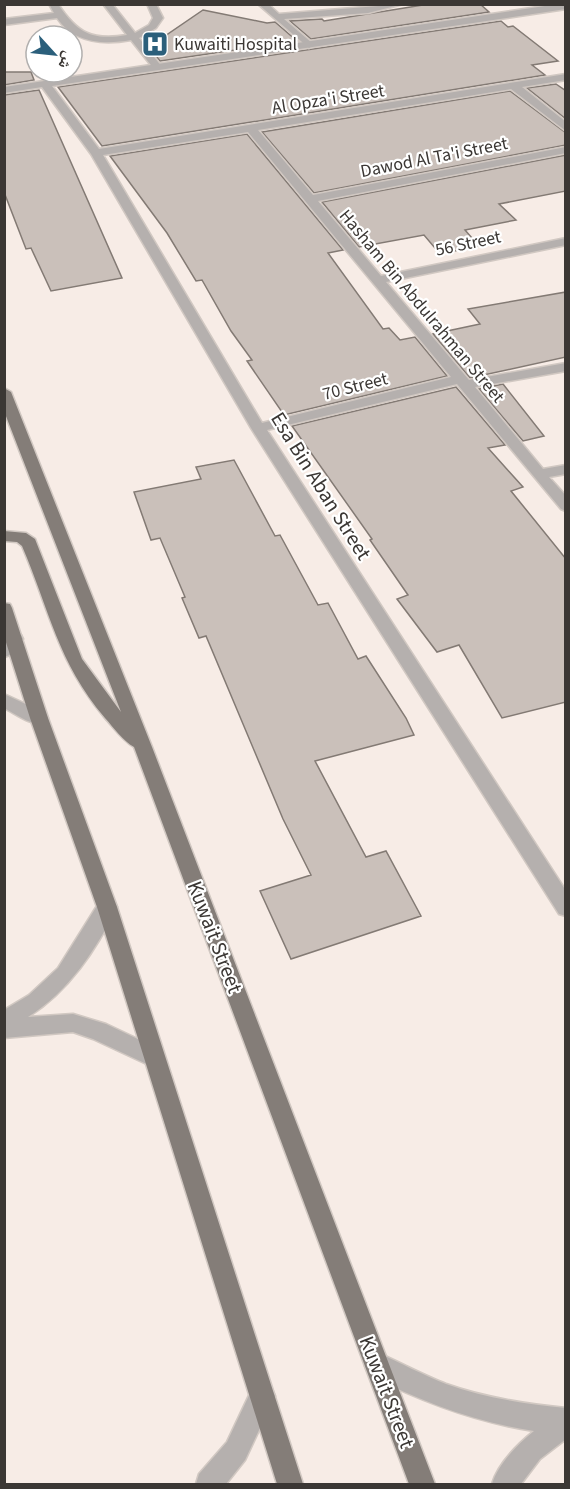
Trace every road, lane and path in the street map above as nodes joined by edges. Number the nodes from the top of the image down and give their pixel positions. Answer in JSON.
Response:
{"nodes":[{"id":1,"x":53,"y":4,"type":"edge"},
{"id":2,"x":107,"y":4,"type":"edge"},
{"id":3,"x":151,"y":4,"type":"edge"},
{"id":4,"x":262,"y":4,"type":"edge"},
{"id":5,"x":399,"y":4,"type":"edge"},
{"id":6,"x":566,"y":6,"type":"edge"},
{"id":7,"x":60,"y":15,"type":"junction"},
{"id":8,"x":276,"y":17,"type":"junction"},
{"id":9,"x":4,"y":22,"type":"edge"},
{"id":10,"x":134,"y":38,"type":"junction"},
{"id":11,"x":309,"y":45,"type":"junction"},
{"id":12,"x":157,"y":67,"type":"junction"},
{"id":13,"x":566,"y":77,"type":"edge"},
{"id":14,"x":84,"y":78,"type":"edge"},
{"id":15,"x":45,"y":84,"type":"joint"},
{"id":16,"x":514,"y":86,"type":"junction"},
{"id":17,"x":4,"y":90,"type":"edge"},
{"id":18,"x":251,"y":128,"type":"junction"},
{"id":19,"x":566,"y":128,"type":"edge"},
{"id":20,"x":566,"y":150,"type":"edge"},
{"id":21,"x":96,"y":153,"type":"junction"},
{"id":22,"x":310,"y":199,"type":"junction"},
{"id":23,"x":566,"y":241,"type":"edge"},
{"id":24,"x":378,"y":280,"type":"junction"},
{"id":25,"x":566,"y":367,"type":"edge"},
{"id":26,"x":462,"y":382,"type":"junction"},
{"id":27,"x":4,"y":392,"type":"edge"},
{"id":28,"x":258,"y":428,"type":"junction"},
{"id":29,"x":566,"y":469,"type":"edge"},
{"id":30,"x":539,"y":474,"type":"junction"},
{"id":31,"x":566,"y":506,"type":"edge"},
{"id":32,"x":4,"y":536,"type":"edge"},
{"id":33,"x":4,"y":608,"type":"edge"},
{"id":34,"x":10,"y":645,"type":"edge"},
{"id":35,"x":4,"y":700,"type":"edge"},
{"id":36,"x":39,"y":718,"type":"junction"},
{"id":37,"x":143,"y":747,"type":"junction"},
{"id":38,"x":107,"y":907,"type":"junction"},
{"id":39,"x":566,"y":908,"type":"edge"},
{"id":40,"x":4,"y":1022,"type":"edge"},
{"id":41,"x":4,"y":1029,"type":"edge"},
{"id":42,"x":153,"y":1057,"type":"junction"},
{"id":43,"x":378,"y":1366,"type":"junction"},
{"id":44,"x":262,"y":1396,"type":"junction"},
{"id":45,"x":566,"y":1421,"type":"edge"},
{"id":46,"x":209,"y":1485,"type":"edge"},
{"id":47,"x":290,"y":1485,"type":"edge"},
{"id":48,"x":422,"y":1485,"type":"edge"},
{"id":49,"x":505,"y":1485,"type":"edge"}],
"edges":[{"from":1,"to":7,"type":"street"},
{"from":2,"to":10,"type":"street"},
{"from":3,"to":10,"type":"street"},
{"from":4,"to":8,"type":"street"},
{"from":5,"to":8,"type":"street"},
{"from":6,"to":11,"type":"street"},
{"from":7,"to":9,"type":"street"},
{"from":7,"to":10,"type":"street"},
{"from":8,"to":11,"type":"street"},
{"from":10,"to":12,"type":"street"},
{"from":11,"to":12,"type":"street"},
{"from":12,"to":14,"type":"street"},
{"from":13,"to":16,"type":"street","name":"Al Opza'i Street"},
{"from":15,"to":17,"type":"street"},
{"from":15,"to":21,"type":"street","name":"Esa Bin Aban Street"},
{"from":16,"to":18,"type":"street","name":"Al Opza'i Street"},
{"from":16,"to":19,"type":"street"},
{"from":18,"to":21,"type":"street","name":"Al Opza'i Street"},
{"from":18,"to":22,"type":"street","name":"Hasham Bin Abdulrahman Street"},
{"from":20,"to":22,"type":"street","name":"Dawod Al Ta'i Street"},
{"from":21,"to":28,"type":"street","name":"Esa Bin Aban Street"},
{"from":22,"to":24,"type":"street","name":"Hasham Bin Abdulrahman Street"},
{"from":23,"to":24,"type":"street","name":"56 Street"},
{"from":24,"to":26,"type":"street","name":"Hasham Bin Abdulrahman Street"},
{"from":25,"to":26,"type":"street","name":"70 Street"},
{"from":26,"to":28,"type":"street","name":"70 Street"},
{"from":26,"to":30,"type":"street","name":"Hasham Bin Abdulrahman Street"},
{"from":27,"to":37,"type":"main road","name":"Kuwait Street"},
{"from":28,"to":39,"type":"street","name":"Esa Bin Aban Street"},
{"from":29,"to":30,"type":"street"},
{"from":30,"to":31,"type":"street","name":"Hasham Bin Abdulrahman Street"},
{"from":32,"to":37,"type":"main road"},
{"from":33,"to":34,"type":"main road"},
{"from":34,"to":36,"type":"main road"},
{"from":35,"to":36,"type":"street"},
{"from":36,"to":38,"type":"main road"},
{"from":37,"to":43,"type":"main road","name":"Kuwait Street"},
{"from":38,"to":40,"type":"street"},
{"from":38,"to":42,"type":"main road"},
{"from":41,"to":42,"type":"street"},
{"from":42,"to":44,"type":"main road"},
{"from":43,"to":45,"type":"street"},
{"from":43,"to":48,"type":"main road","name":"Kuwait Street"},
{"from":44,"to":46,"type":"street"},
{"from":44,"to":47,"type":"main road"},
{"from":45,"to":49,"type":"street"}]}
